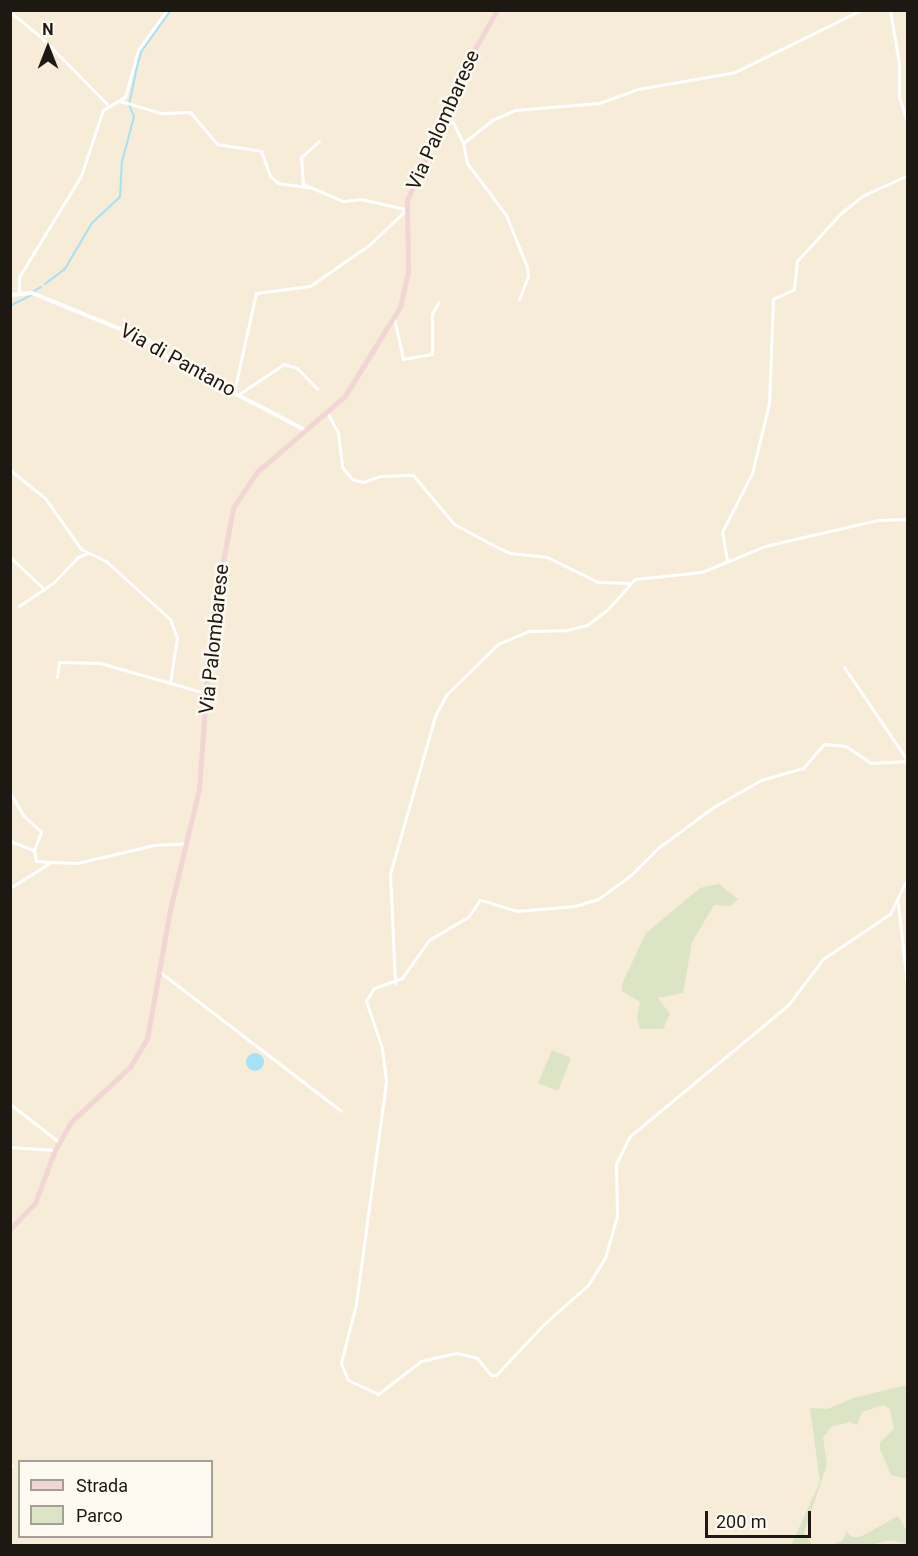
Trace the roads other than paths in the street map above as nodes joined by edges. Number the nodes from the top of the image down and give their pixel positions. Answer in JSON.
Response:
{"nodes":[{"id":1,"x":167,"y":10,"type":"edge"},
{"id":2,"x":497,"y":10,"type":"edge"},
{"id":3,"x":861,"y":10,"type":"edge"},
{"id":4,"x":890,"y":10,"type":"edge"},
{"id":5,"x":10,"y":12,"type":"edge"},
{"id":6,"x":120,"y":101,"type":"junction"},
{"id":7,"x":107,"y":105,"type":"junction"},
{"id":8,"x":447,"y":111,"type":"junction"},
{"id":9,"x":907,"y":120,"type":"edge"},
{"id":10,"x":319,"y":141,"type":"dead end"},
{"id":11,"x":463,"y":143,"type":"junction"},
{"id":12,"x":908,"y":175,"type":"edge"},
{"id":13,"x":313,"y":188,"type":"junction"},
{"id":14,"x":405,"y":210,"type":"junction"},
{"id":15,"x":19,"y":292,"type":"junction"},
{"id":16,"x":10,"y":295,"type":"edge"},
{"id":17,"x":519,"y":299,"type":"dead end"},
{"id":18,"x":438,"y":303,"type":"dead end"},
{"id":19,"x":394,"y":318,"type":"junction"},
{"id":20,"x":317,"y":389,"type":"dead end"},
{"id":21,"x":234,"y":392,"type":"junction"},
{"id":22,"x":239,"y":394,"type":"junction"},
{"id":23,"x":328,"y":414,"type":"junction"},
{"id":24,"x":307,"y":431,"type":"junction"},
{"id":25,"x":10,"y":470,"type":"edge"},
{"id":26,"x":908,"y":519,"type":"edge"},
{"id":27,"x":88,"y":554,"type":"junction"},
{"id":28,"x":10,"y":557,"type":"edge"},
{"id":29,"x":727,"y":561,"type":"junction"},
{"id":30,"x":630,"y":583,"type":"junction"},
{"id":31,"x":44,"y":589,"type":"junction"},
{"id":32,"x":19,"y":606,"type":"dead end"},
{"id":33,"x":844,"y":667,"type":"dead end"},
{"id":34,"x":57,"y":677,"type":"dead end"},
{"id":35,"x":171,"y":683,"type":"junction"},
{"id":36,"x":207,"y":693,"type":"junction"},
{"id":37,"x":907,"y":761,"type":"edge"},
{"id":38,"x":10,"y":793,"type":"edge"},
{"id":39,"x":10,"y":841,"type":"edge"},
{"id":40,"x":187,"y":843,"type":"junction"},
{"id":41,"x":34,"y":850,"type":"junction"},
{"id":42,"x":51,"y":862,"type":"junction"},
{"id":43,"x":908,"y":877,"type":"edge"},
{"id":44,"x":10,"y":888,"type":"edge"},
{"id":45,"x":898,"y":901,"type":"junction"},
{"id":46,"x":159,"y":971,"type":"junction"},
{"id":47,"x":395,"y":983,"type":"junction"},
{"id":48,"x":908,"y":994,"type":"edge"},
{"id":49,"x":10,"y":1104,"type":"edge"},
{"id":50,"x":341,"y":1111,"type":"dead end"},
{"id":51,"x":59,"y":1142,"type":"junction"},
{"id":52,"x":10,"y":1147,"type":"edge"},
{"id":53,"x":55,"y":1150,"type":"junction"},
{"id":54,"x":10,"y":1229,"type":"edge"}],
"edges":[{"from":1,"to":6,"type":"street"},
{"from":2,"to":8,"type":"main road","name":"Via Palombarese"},
{"from":3,"to":11,"type":"street"},
{"from":4,"to":9,"type":"street"},
{"from":5,"to":7,"type":"street"},
{"from":6,"to":7,"type":"street"},
{"from":6,"to":13,"type":"street"},
{"from":7,"to":15,"type":"street"},
{"from":8,"to":11,"type":"street"},
{"from":8,"to":14,"type":"main road","name":"Via Palombarese"},
{"from":10,"to":13,"type":"street"},
{"from":11,"to":17,"type":"street"},
{"from":12,"to":29,"type":"street"},
{"from":13,"to":14,"type":"street"},
{"from":14,"to":19,"type":"main road","name":"Via Palombarese"},
{"from":14,"to":21,"type":"street"},
{"from":15,"to":16,"type":"street"},
{"from":15,"to":21,"type":"street","name":"Via di Pantano"},
{"from":18,"to":19,"type":"street"},
{"from":19,"to":23,"type":"main road","name":"Via Palombarese"},
{"from":20,"to":22,"type":"street"},
{"from":21,"to":22,"type":"street","name":"Via di Pantano"},
{"from":22,"to":24,"type":"street","name":"Via di Pantano"},
{"from":23,"to":24,"type":"main road","name":"Via Palombarese"},
{"from":23,"to":30,"type":"street"},
{"from":24,"to":36,"type":"main road","name":"Via Palombarese"},
{"from":25,"to":27,"type":"street"},
{"from":26,"to":29,"type":"street"},
{"from":27,"to":31,"type":"street"},
{"from":27,"to":35,"type":"street"},
{"from":28,"to":31,"type":"street"},
{"from":29,"to":30,"type":"street"},
{"from":30,"to":47,"type":"street"},
{"from":31,"to":32,"type":"street"},
{"from":33,"to":37,"type":"street"},
{"from":34,"to":35,"type":"street"},
{"from":35,"to":36,"type":"street"},
{"from":36,"to":40,"type":"main road","name":"Via Palombarese"},
{"from":37,"to":47,"type":"street"},
{"from":38,"to":41,"type":"street"},
{"from":39,"to":41,"type":"street"},
{"from":40,"to":42,"type":"street"},
{"from":40,"to":46,"type":"main road","name":"Via Palombarese"},
{"from":41,"to":42,"type":"street"},
{"from":42,"to":44,"type":"street"},
{"from":43,"to":45,"type":"street"},
{"from":45,"to":47,"type":"street"},
{"from":45,"to":48,"type":"street"},
{"from":46,"to":50,"type":"street"},
{"from":46,"to":51,"type":"main road","name":"Via Palombarese"},
{"from":49,"to":51,"type":"street"},
{"from":51,"to":53,"type":"main road","name":"Via Palombarese"},
{"from":52,"to":53,"type":"street"},
{"from":53,"to":54,"type":"main road","name":"Via Palombarese"}]}
